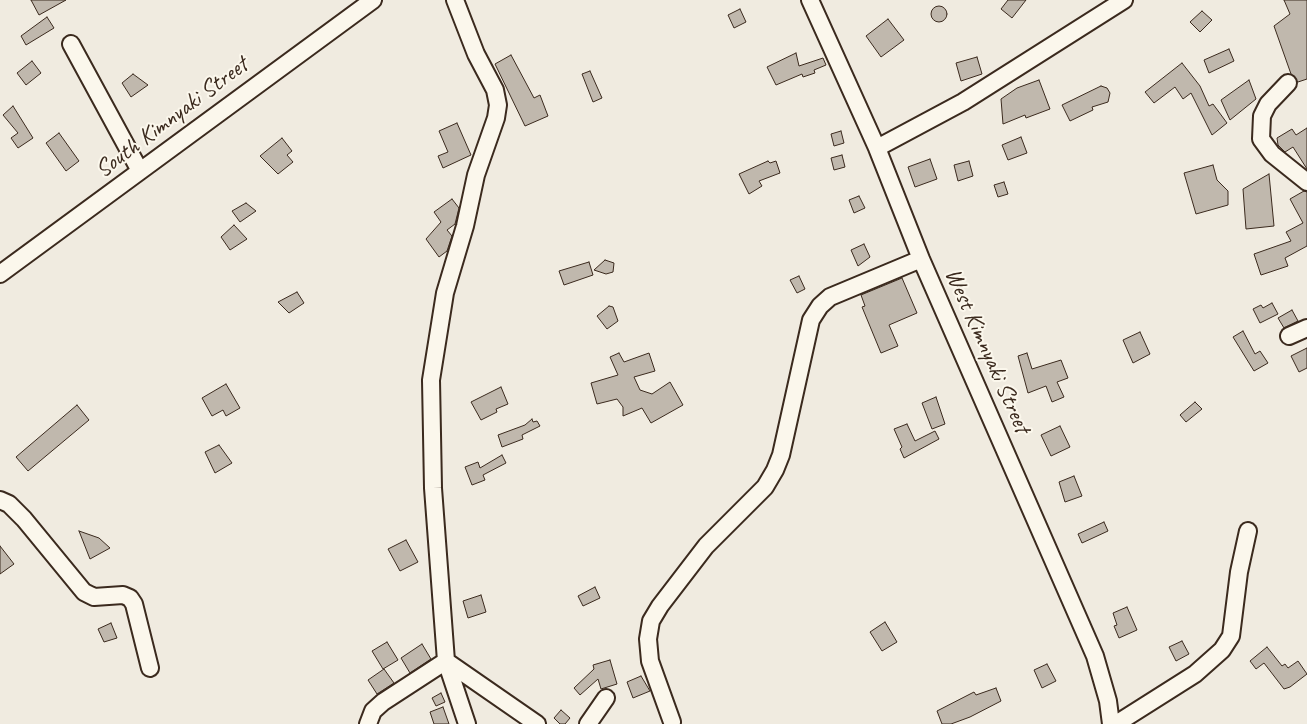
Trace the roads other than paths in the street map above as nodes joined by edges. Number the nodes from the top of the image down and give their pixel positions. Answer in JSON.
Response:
{"nodes":[{"id":1,"x":373,"y":0,"type":"edge"},
{"id":2,"x":455,"y":0,"type":"edge"},
{"id":3,"x":810,"y":0,"type":"edge"},
{"id":4,"x":1124,"y":0,"type":"edge"},
{"id":5,"x":71,"y":44,"type":"dead end"},
{"id":6,"x":1288,"y":83,"type":"dead end"},
{"id":7,"x":877,"y":148,"type":"junction"},
{"id":8,"x":140,"y":171,"type":"junction"},
{"id":9,"x":1307,"y":182,"type":"edge"},
{"id":10,"x":921,"y":259,"type":"junction"},
{"id":11,"x":0,"y":274,"type":"edge"},
{"id":12,"x":1307,"y":328,"type":"edge"},
{"id":13,"x":1289,"y":336,"type":"dead end"},
{"id":14,"x":0,"y":500,"type":"edge"},
{"id":15,"x":1248,"y":531,"type":"dead end"},
{"id":16,"x":446,"y":660,"type":"junction"},
{"id":17,"x":150,"y":668,"type":"dead end"},
{"id":18,"x":606,"y":698,"type":"dead end"},
{"id":19,"x":672,"y":722,"type":"dead end"},
{"id":20,"x":368,"y":724,"type":"edge"},
{"id":21,"x":467,"y":724,"type":"edge"},
{"id":22,"x":537,"y":724,"type":"edge"},
{"id":23,"x":588,"y":724,"type":"edge"},
{"id":24,"x":1110,"y":724,"type":"edge"},
{"id":25,"x":1116,"y":724,"type":"edge"}],
"edges":[{"from":1,"to":8,"type":"street","name":"South Kimnyaki Street"},
{"from":2,"to":16,"type":"street"},
{"from":3,"to":7,"type":"street","name":"West Kimnyaki Street"},
{"from":4,"to":7,"type":"street"},
{"from":5,"to":8,"type":"street"},
{"from":6,"to":9,"type":"street"},
{"from":7,"to":10,"type":"street","name":"West Kimnyaki Street"},
{"from":8,"to":11,"type":"street","name":"South Kimnyaki Street"},
{"from":10,"to":19,"type":"street"},
{"from":10,"to":24,"type":"street","name":"West Kimnyaki Street"},
{"from":12,"to":13,"type":"street"},
{"from":14,"to":17,"type":"street"},
{"from":15,"to":25,"type":"street"},
{"from":16,"to":20,"type":"street"},
{"from":16,"to":21,"type":"street"},
{"from":16,"to":22,"type":"street"},
{"from":18,"to":23,"type":"street"}]}
